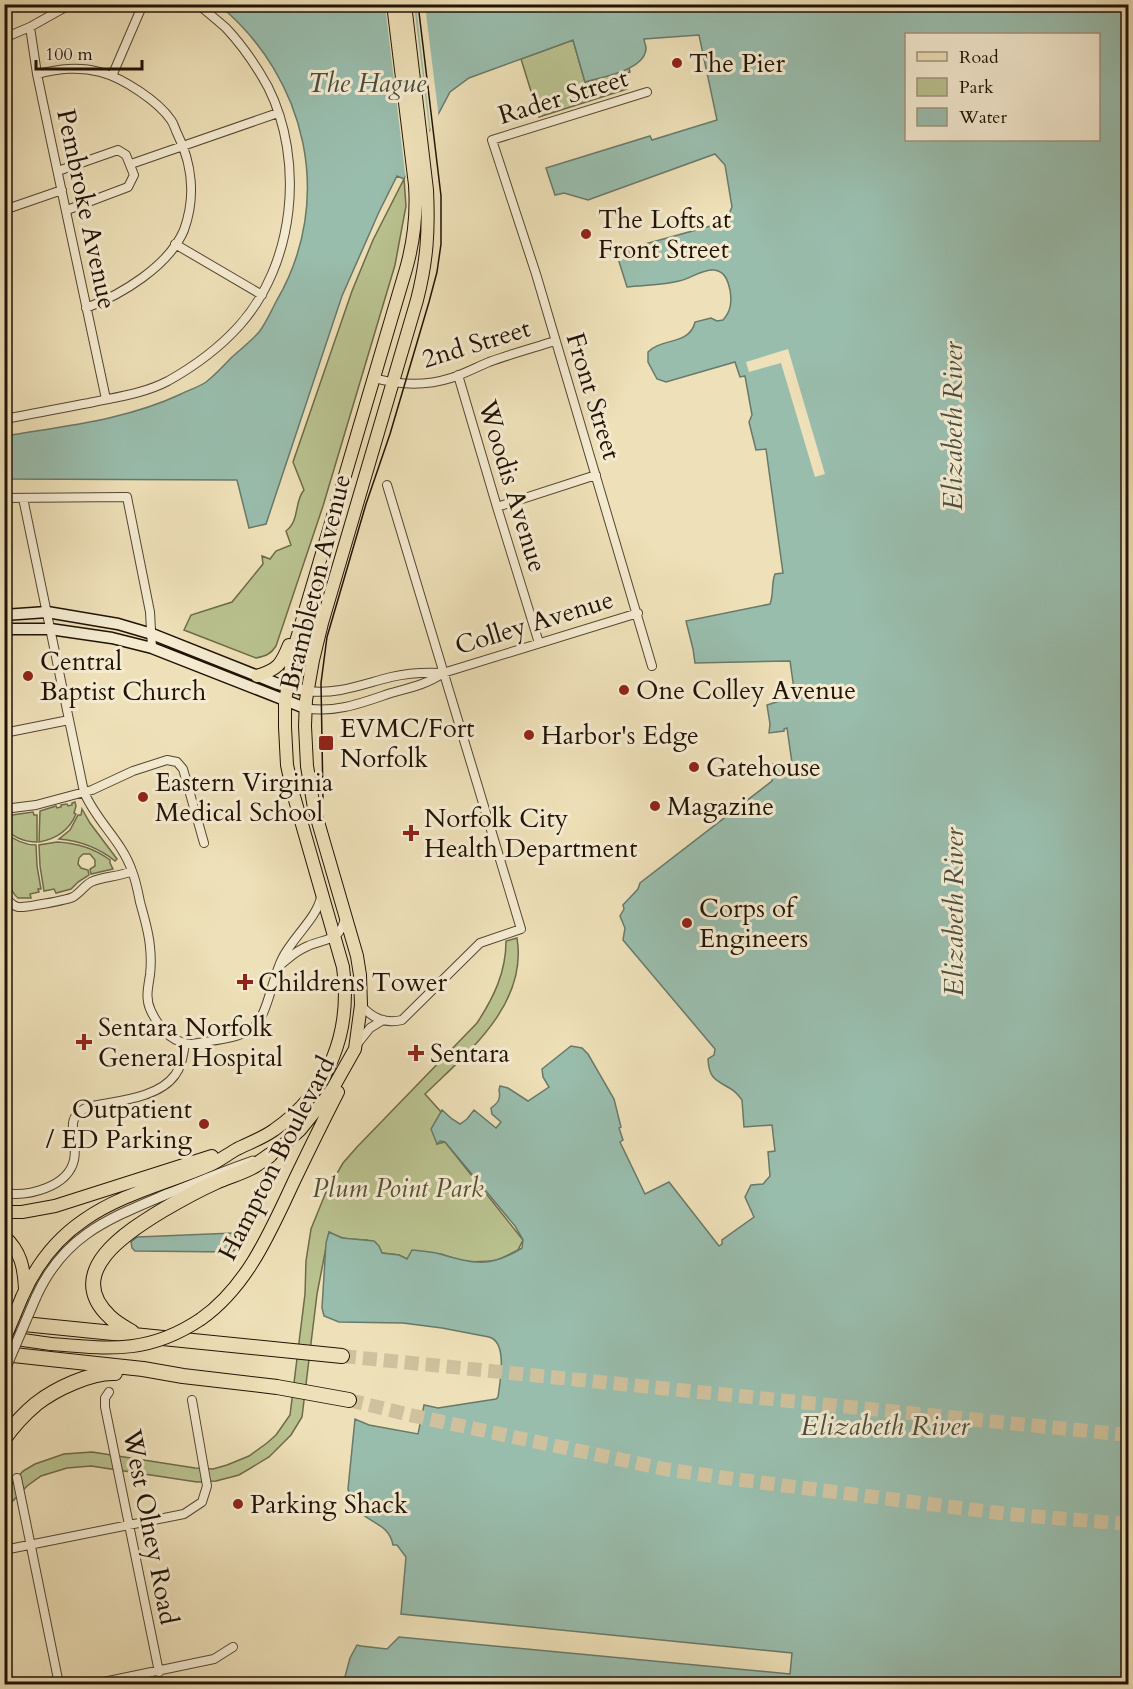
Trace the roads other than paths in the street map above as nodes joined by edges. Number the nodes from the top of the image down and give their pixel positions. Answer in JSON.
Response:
{"nodes":[{"id":1,"x":71,"y":4,"type":"edge"},
{"id":2,"x":143,"y":4,"type":"edge"},
{"id":3,"x":198,"y":4,"type":"edge"},
{"id":4,"x":393,"y":4,"type":"edge"},
{"id":5,"x":405,"y":4,"type":"edge"},
{"id":6,"x":30,"y":27,"type":"junction"},
{"id":7,"x":4,"y":38,"type":"edge"},
{"id":8,"x":37,"y":74,"type":"junction"},
{"id":9,"x":112,"y":76,"type":"junction"},
{"id":10,"x":647,"y":92,"type":"dead end"},
{"id":11,"x":278,"y":112,"type":"junction"},
{"id":12,"x":492,"y":140,"type":"joint"},
{"id":13,"x":184,"y":146,"type":"junction"},
{"id":14,"x":131,"y":164,"type":"junction"},
{"id":15,"x":58,"y":171,"type":"junction"},
{"id":16,"x":62,"y":190,"type":"junction"},
{"id":17,"x":422,"y":202,"type":"junction"},
{"id":18,"x":4,"y":210,"type":"edge"},
{"id":19,"x":67,"y":210,"type":"junction"},
{"id":20,"x":175,"y":244,"type":"junction"},
{"id":21,"x":262,"y":295,"type":"junction"},
{"id":22,"x":86,"y":308,"type":"junction"},
{"id":23,"x":555,"y":341,"type":"junction"},
{"id":24,"x":458,"y":375,"type":"junction"},
{"id":25,"x":374,"y":378,"type":"junction"},
{"id":26,"x":392,"y":383,"type":"junction"},
{"id":27,"x":106,"y":399,"type":"junction"},
{"id":28,"x":4,"y":400,"type":"edge"},
{"id":29,"x":6,"y":418,"type":"edge"},
{"id":30,"x":596,"y":475,"type":"junction"},
{"id":31,"x":387,"y":485,"type":"dead end"},
{"id":32,"x":4,"y":498,"type":"edge"},
{"id":33,"x":23,"y":498,"type":"junction"},
{"id":34,"x":497,"y":507,"type":"junction"},
{"id":35,"x":305,"y":608,"type":"junction"},
{"id":36,"x":47,"y":612,"type":"junction"},
{"id":37,"x":638,"y":614,"type":"junction"},
{"id":38,"x":4,"y":615,"type":"edge"},
{"id":39,"x":4,"y":629,"type":"edge"},
{"id":40,"x":50,"y":629,"type":"junction"},
{"id":41,"x":152,"y":634,"type":"junction"},
{"id":42,"x":539,"y":643,"type":"junction"},
{"id":43,"x":152,"y":648,"type":"junction"},
{"id":44,"x":652,"y":666,"type":"dead end"},
{"id":45,"x":443,"y":673,"type":"junction"},
{"id":46,"x":258,"y":676,"type":"junction"},
{"id":47,"x":286,"y":687,"type":"junction"},
{"id":48,"x":307,"y":691,"type":"junction"},
{"id":49,"x":285,"y":701,"type":"junction"},
{"id":50,"x":305,"y":708,"type":"junction"},
{"id":51,"x":69,"y":720,"type":"junction"},
{"id":52,"x":4,"y":733,"type":"edge"},
{"id":53,"x":84,"y":792,"type":"junction"},
{"id":54,"x":4,"y":809,"type":"edge"},
{"id":55,"x":204,"y":843,"type":"dead end"},
{"id":56,"x":132,"y":871,"type":"junction"},
{"id":57,"x":322,"y":892,"type":"junction"},
{"id":58,"x":4,"y":894,"type":"edge"},
{"id":59,"x":345,"y":914,"type":"junction"},
{"id":60,"x":335,"y":936,"type":"junction"},
{"id":61,"x":279,"y":966,"type":"junction"},
{"id":62,"x":361,"y":1005,"type":"junction"},
{"id":63,"x":383,"y":1020,"type":"junction"},
{"id":64,"x":185,"y":1044,"type":"junction"},
{"id":65,"x":355,"y":1049,"type":"junction"},
{"id":66,"x":239,"y":1148,"type":"junction"},
{"id":67,"x":270,"y":1155,"type":"junction"},
{"id":68,"x":4,"y":1193,"type":"edge"},
{"id":69,"x":4,"y":1212,"type":"edge"},
{"id":70,"x":4,"y":1236,"type":"edge"},
{"id":71,"x":27,"y":1294,"type":"junction"},
{"id":72,"x":4,"y":1322,"type":"edge"},
{"id":73,"x":137,"y":1335,"type":"junction"},
{"id":74,"x":4,"y":1339,"type":"edge"},
{"id":75,"x":4,"y":1354,"type":"edge"},
{"id":76,"x":342,"y":1356,"type":"tunnel mouth"},
{"id":77,"x":4,"y":1359,"type":"edge"},
{"id":78,"x":41,"y":1359,"type":"junction"},
{"id":79,"x":4,"y":1372,"type":"edge"},
{"id":80,"x":104,"y":1372,"type":"junction"},
{"id":81,"x":183,"y":1376,"type":"junction"},
{"id":82,"x":82,"y":1379,"type":"junction"},
{"id":83,"x":109,"y":1392,"type":"dead end"},
{"id":84,"x":192,"y":1400,"type":"dead end"},
{"id":85,"x":349,"y":1400,"type":"tunnel mouth"},
{"id":86,"x":4,"y":1429,"type":"edge"},
{"id":87,"x":4,"y":1439,"type":"edge"},
{"id":88,"x":17,"y":1478,"type":"dead end"},
{"id":89,"x":128,"y":1526,"type":"junction"},
{"id":90,"x":30,"y":1545,"type":"junction"},
{"id":91,"x":4,"y":1550,"type":"edge"},
{"id":92,"x":233,"y":1647,"type":"dead end"},
{"id":93,"x":159,"y":1672,"type":"junction"},
{"id":94,"x":59,"y":1684,"type":"edge"},
{"id":95,"x":94,"y":1684,"type":"edge"}],
"edges":[{"from":1,"to":6,"type":"street"},
{"from":2,"to":9,"type":"street"},
{"from":3,"to":11,"type":"street"},
{"from":4,"to":17,"type":"main road"},
{"from":5,"to":17,"type":"main road"},
{"from":6,"to":7,"type":"street"},
{"from":6,"to":8,"type":"street","name":"Pembroke Avenue"},
{"from":8,"to":9,"type":"street"},
{"from":8,"to":15,"type":"street","name":"Pembroke Avenue"},
{"from":9,"to":13,"type":"street"},
{"from":10,"to":12,"type":"street","name":"Rader Street"},
{"from":11,"to":13,"type":"street"},
{"from":11,"to":21,"type":"street"},
{"from":12,"to":23,"type":"street","name":"Front Street"},
{"from":13,"to":14,"type":"street"},
{"from":13,"to":20,"type":"street"},
{"from":14,"to":15,"type":"street"},
{"from":14,"to":19,"type":"street"},
{"from":15,"to":16,"type":"street","name":"Pembroke Avenue"},
{"from":16,"to":18,"type":"street"},
{"from":16,"to":19,"type":"street","name":"Pembroke Avenue"},
{"from":17,"to":25,"type":"main road","name":"Brambleton Avenue"},
{"from":17,"to":26,"type":"main road","name":"Brambleton Avenue"},
{"from":19,"to":22,"type":"street","name":"Pembroke Avenue"},
{"from":20,"to":21,"type":"street"},
{"from":20,"to":22,"type":"street"},
{"from":21,"to":27,"type":"street"},
{"from":22,"to":27,"type":"street","name":"Pembroke Avenue"},
{"from":23,"to":24,"type":"street","name":"2nd Street"},
{"from":23,"to":30,"type":"street","name":"Front Street"},
{"from":24,"to":26,"type":"street","name":"2nd Street"},
{"from":24,"to":34,"type":"street","name":"Woodis Avenue"},
{"from":25,"to":26,"type":"street","name":"2nd Street"},
{"from":25,"to":35,"type":"main road","name":"Brambleton Avenue"},
{"from":26,"to":48,"type":"main road","name":"Brambleton Avenue"},
{"from":27,"to":29,"type":"street"},
{"from":28,"to":29,"type":"street"},
{"from":30,"to":34,"type":"street"},
{"from":30,"to":37,"type":"street","name":"Front Street"},
{"from":31,"to":45,"type":"street"},
{"from":32,"to":33,"type":"street"},
{"from":33,"to":36,"type":"street"},
{"from":33,"to":41,"type":"street"},
{"from":34,"to":42,"type":"street","name":"Woodis Avenue"},
{"from":35,"to":46,"type":"main road"},
{"from":35,"to":47,"type":"main road","name":"Brambleton Avenue"},
{"from":36,"to":38,"type":"main road","name":"Colley Avenue"},
{"from":36,"to":40,"type":"street"},
{"from":36,"to":41,"type":"main road","name":"Colley Avenue"},
{"from":37,"to":42,"type":"street","name":"Colley Avenue"},
{"from":37,"to":44,"type":"street","name":"Front Street"},
{"from":39,"to":40,"type":"main road","name":"Colley Avenue"},
{"from":40,"to":43,"type":"main road","name":"Colley Avenue"},
{"from":40,"to":51,"type":"street"},
{"from":41,"to":43,"type":"street"},
{"from":41,"to":46,"type":"main road","name":"Colley Avenue"},
{"from":42,"to":45,"type":"street","name":"Colley Avenue"},
{"from":43,"to":49,"type":"main road","name":"Colley Avenue"},
{"from":45,"to":48,"type":"street","name":"Colley Avenue"},
{"from":45,"to":50,"type":"street","name":"Colley Avenue"},
{"from":45,"to":63,"type":"street"},
{"from":46,"to":47,"type":"main road","name":"Colley Avenue"},
{"from":47,"to":48,"type":"main road","name":"Colley Avenue"},
{"from":47,"to":49,"type":"main road","name":"Brambleton Avenue"},
{"from":48,"to":50,"type":"main road","name":"Brambleton Avenue"},
{"from":49,"to":50,"type":"main road","name":"Colley Avenue"},
{"from":49,"to":57,"type":"main road","name":"Brambleton Avenue"},
{"from":50,"to":59,"type":"main road","name":"Brambleton Avenue"},
{"from":51,"to":52,"type":"street"},
{"from":51,"to":53,"type":"street"},
{"from":53,"to":54,"type":"street"},
{"from":53,"to":55,"type":"street"},
{"from":53,"to":56,"type":"street"},
{"from":56,"to":58,"type":"street"},
{"from":56,"to":64,"type":"street"},
{"from":57,"to":60,"type":"main road","name":"Brambleton Avenue"},
{"from":57,"to":61,"type":"street"},
{"from":59,"to":60,"type":"street"},
{"from":59,"to":62,"type":"main road","name":"Brambleton Avenue"},
{"from":60,"to":61,"type":"street"},
{"from":60,"to":66,"type":"main road","name":"Brambleton Avenue"},
{"from":61,"to":64,"type":"street"},
{"from":62,"to":63,"type":"street"},
{"from":62,"to":65,"type":"main road","name":"Brambleton Avenue"},
{"from":63,"to":65,"type":"street"},
{"from":64,"to":68,"type":"street"},
{"from":65,"to":67,"type":"main road","name":"Brambleton Avenue"},
{"from":65,"to":74,"type":"main road","name":"Hampton Boulevard","bridge":true},
{"from":66,"to":69,"type":"main road","name":"Hampton Boulevard"},
{"from":66,"to":71,"type":"main road","name":"Brambleton Avenue"},
{"from":67,"to":71,"type":"street","name":"Brambleton Avenue"},
{"from":67,"to":73,"type":"highway"},
{"from":70,"to":71,"type":"main road"},
{"from":71,"to":74,"type":"main road","name":"Brambleton Avenue","bridge":true},
{"from":71,"to":79,"type":"street","name":"Brambleton Avenue","bridge":true},
{"from":72,"to":73,"type":"highway"},
{"from":73,"to":76,"type":"highway"},
{"from":75,"to":78,"type":"highway"},
{"from":77,"to":78,"type":"highway"},
{"from":77,"to":80,"type":"highway"},
{"from":78,"to":81,"type":"highway"},
{"from":80,"to":81,"type":"highway"},
{"from":80,"to":82,"type":"highway"},
{"from":81,"to":85,"type":"highway"},
{"from":82,"to":86,"type":"highway"},
{"from":82,"to":87,"type":"highway"},
{"from":83,"to":89,"type":"street","name":"West Olney Road"},
{"from":84,"to":89,"type":"street"},
{"from":88,"to":90,"type":"street"},
{"from":89,"to":90,"type":"street"},
{"from":89,"to":93,"type":"street","name":"West Olney Road"},
{"from":90,"to":91,"type":"street"},
{"from":90,"to":94,"type":"street"},
{"from":92,"to":93,"type":"street"},
{"from":93,"to":95,"type":"street"}]}
